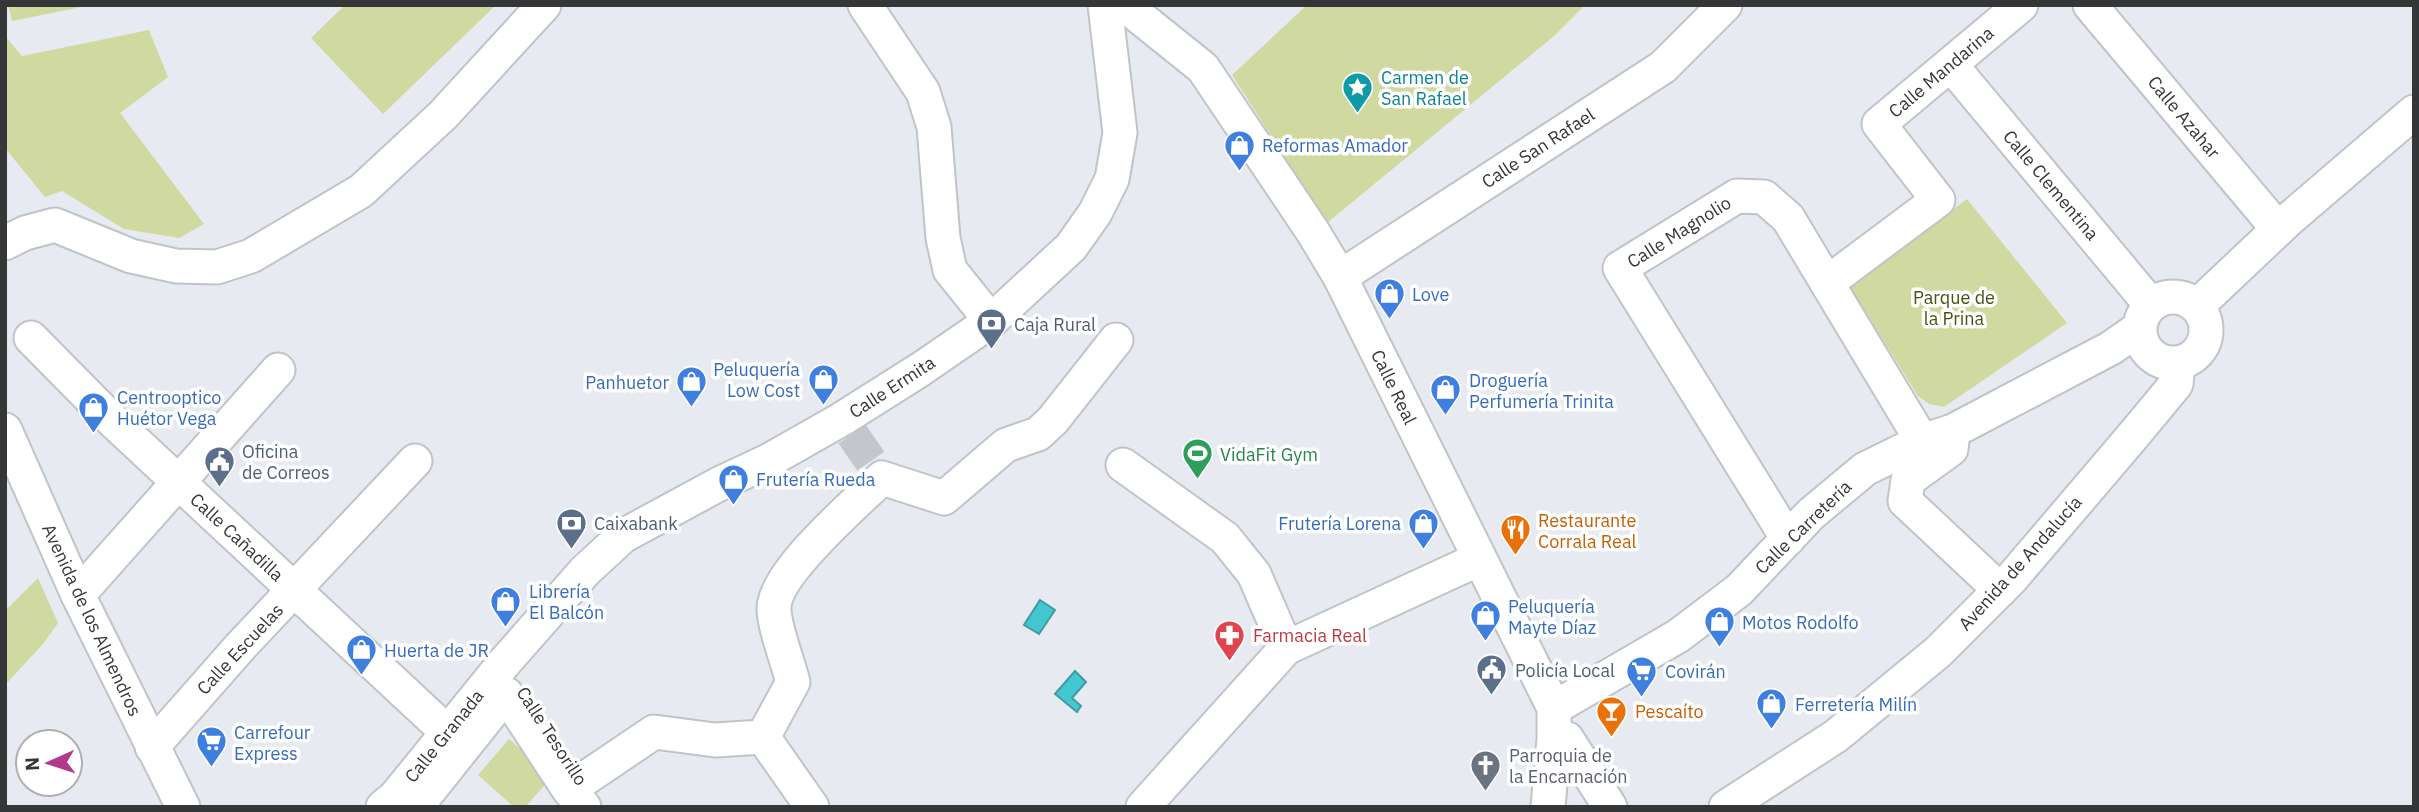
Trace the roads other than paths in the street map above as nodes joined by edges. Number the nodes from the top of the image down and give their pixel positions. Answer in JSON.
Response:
{"nodes":[{"id":1,"x":544,"y":5,"type":"edge"},
{"id":2,"x":865,"y":5,"type":"edge"},
{"id":3,"x":1725,"y":5,"type":"edge"},
{"id":4,"x":2021,"y":5,"type":"edge"},
{"id":5,"x":2090,"y":5,"type":"edge"},
{"id":6,"x":1133,"y":10,"type":"edge"},
{"id":7,"x":1107,"y":19,"type":"edge"},
{"id":8,"x":1951,"y":65,"type":"junction"},
{"id":9,"x":2414,"y":112,"type":"edge"},
{"id":10,"x":2278,"y":229,"type":"junction"},
{"id":11,"x":5,"y":243,"type":"edge"},
{"id":12,"x":1340,"y":277,"type":"junction"},
{"id":13,"x":1827,"y":283,"type":"junction"},
{"id":14,"x":2197,"y":306,"type":"junction"},
{"id":15,"x":2145,"y":317,"type":"junction"},
{"id":16,"x":991,"y":321,"type":"junction"},
{"id":17,"x":31,"y":338,"type":"dead end"},
{"id":18,"x":1116,"y":340,"type":"dead end"},
{"id":19,"x":2178,"y":364,"type":"junction"},
{"id":20,"x":278,"y":370,"type":"dead end"},
{"id":21,"x":5,"y":430,"type":"edge"},
{"id":22,"x":1937,"y":436,"type":"junction"},
{"id":23,"x":415,"y":461,"type":"dead end"},
{"id":24,"x":1123,"y":465,"type":"dead end"},
{"id":25,"x":177,"y":481,"type":"junction"},
{"id":26,"x":1788,"y":539,"type":"junction"},
{"id":27,"x":1479,"y":559,"type":"junction"},
{"id":28,"x":2000,"y":590,"type":"junction"},
{"id":29,"x":294,"y":591,"type":"junction"},
{"id":30,"x":78,"y":595,"type":"junction"},
{"id":31,"x":1286,"y":648,"type":"junction"},
{"id":32,"x":504,"y":663,"type":"junction"},
{"id":33,"x":1553,"y":708,"type":"junction"},
{"id":34,"x":447,"y":732,"type":"junction"},
{"id":35,"x":763,"y":737,"type":"junction"},
{"id":36,"x":152,"y":747,"type":"junction"},
{"id":37,"x":582,"y":794,"type":"edge"},
{"id":38,"x":183,"y":807,"type":"edge"},
{"id":39,"x":383,"y":807,"type":"edge"},
{"id":40,"x":416,"y":807,"type":"edge"},
{"id":41,"x":602,"y":807,"type":"edge"},
{"id":42,"x":812,"y":807,"type":"edge"},
{"id":43,"x":1143,"y":807,"type":"edge"},
{"id":44,"x":1548,"y":807,"type":"edge"},
{"id":45,"x":1560,"y":807,"type":"edge"},
{"id":46,"x":1610,"y":807,"type":"edge"},
{"id":47,"x":1726,"y":807,"type":"edge"}],
"edges":[{"from":1,"to":11,"type":"street"},
{"from":2,"to":16,"type":"street"},
{"from":3,"to":12,"type":"street","name":"Calle San Rafael"},
{"from":4,"to":8,"type":"street","name":"Calle Mandarina"},
{"from":5,"to":10,"type":"street","name":"Calle Azahar"},
{"from":6,"to":7,"type":"street","name":"Calle Real"},
{"from":6,"to":12,"type":"street","name":"Calle Real"},
{"from":7,"to":16,"type":"street","name":"Calle Ermita"},
{"from":8,"to":13,"type":"street","name":"Calle Mandarina"},
{"from":8,"to":15,"type":"street","name":"Calle Clementina"},
{"from":9,"to":10,"type":"street"},
{"from":10,"to":14,"type":"street"},
{"from":12,"to":27,"type":"street","name":"Calle Real"},
{"from":13,"to":22,"type":"street","name":"Calle Magnolio"},
{"from":13,"to":26,"type":"street","name":"Calle Magnolio"},
{"from":14,"to":15,"type":"street"},
{"from":14,"to":19,"type":"street"},
{"from":15,"to":19,"type":"street"},
{"from":15,"to":22,"type":"street","name":"Calle Carretería"},
{"from":16,"to":32,"type":"street","name":"Calle Ermita"},
{"from":17,"to":25,"type":"street","name":"Calle Cañadilla"},
{"from":18,"to":35,"type":"street"},
{"from":19,"to":28,"type":"street","name":"Avenida de Andalucía"},
{"from":20,"to":25,"type":"street"},
{"from":21,"to":30,"type":"street","name":"Avenida de los Almendros"},
{"from":22,"to":26,"type":"street","name":"Calle Carretería"},
{"from":22,"to":28,"type":"street"},
{"from":23,"to":29,"type":"street","name":"Calle Escuelas"},
{"from":24,"to":31,"type":"street"},
{"from":25,"to":29,"type":"street","name":"Calle Cañadilla"},
{"from":25,"to":30,"type":"street"},
{"from":26,"to":33,"type":"street","name":"Calle Carretería"},
{"from":27,"to":31,"type":"street"},
{"from":27,"to":33,"type":"street","name":"Calle Real"},
{"from":28,"to":47,"type":"street","name":"Avenida de Andalucía"},
{"from":29,"to":34,"type":"street","name":"Calle Cañadilla"},
{"from":29,"to":36,"type":"street","name":"Calle Escuelas"},
{"from":30,"to":36,"type":"street","name":"Avenida de los Almendros"},
{"from":31,"to":43,"type":"street"},
{"from":32,"to":34,"type":"street","name":"Calle Granada"},
{"from":32,"to":37,"type":"street","name":"Calle Tesorillo"},
{"from":33,"to":44,"type":"street","name":"Calle Real"},
{"from":34,"to":39,"type":"street","name":"Calle Granada"},
{"from":35,"to":37,"type":"street"},
{"from":35,"to":42,"type":"street"},
{"from":36,"to":38,"type":"street","name":"Avenida de los Almendros"},
{"from":37,"to":40,"type":"street"},
{"from":37,"to":41,"type":"street","name":"Calle Tesorillo"},
{"from":45,"to":46,"type":"street"}]}
